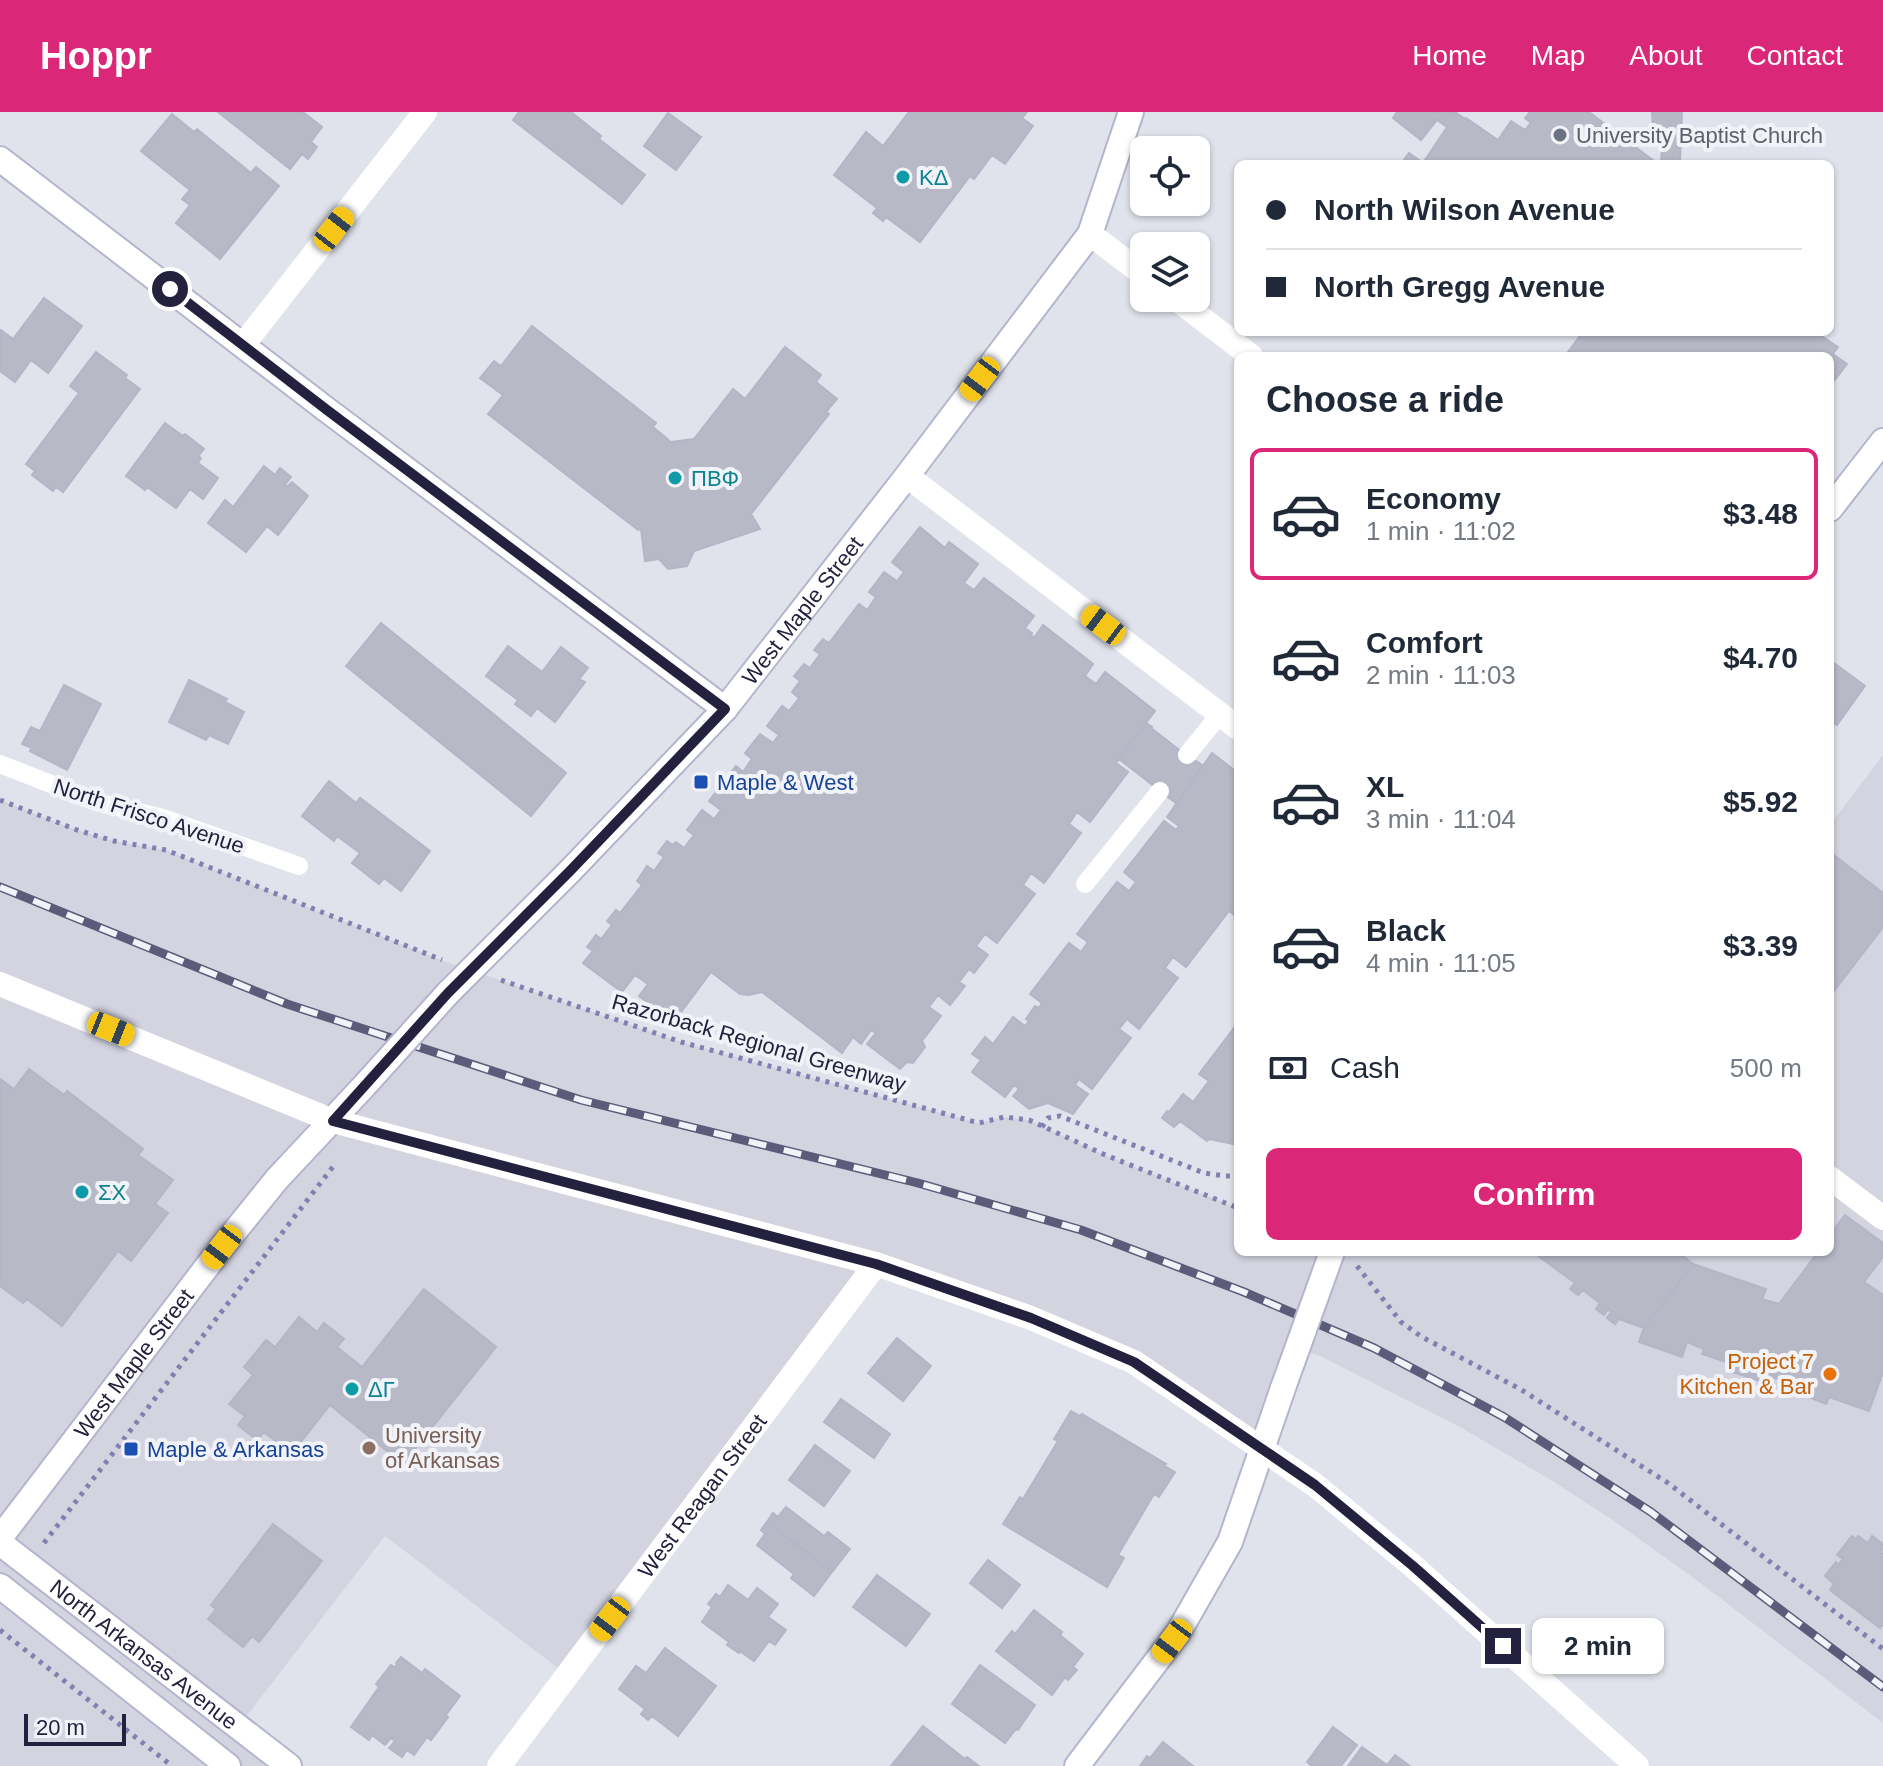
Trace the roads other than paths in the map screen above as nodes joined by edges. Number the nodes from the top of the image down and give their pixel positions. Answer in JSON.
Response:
{"nodes":[{"id":1,"x":425,"y":112,"type":"edge"},
{"id":2,"x":1131,"y":112,"type":"edge"},
{"id":3,"x":0,"y":159,"type":"edge"},
{"id":4,"x":1090,"y":234,"type":"junction"},
{"id":5,"x":1130,"y":264,"type":"edge"},
{"id":6,"x":1193,"y":312,"type":"edge"},
{"id":7,"x":243,"y":345,"type":"junction"},
{"id":8,"x":1246,"y":352,"type":"edge"},
{"id":9,"x":1883,"y":441,"type":"edge"},
{"id":10,"x":907,"y":476,"type":"junction"},
{"id":11,"x":1834,"y":504,"type":"edge"},
{"id":12,"x":725,"y":709,"type":"junction"},
{"id":13,"x":1229,"y":721,"type":"edge"},
{"id":14,"x":1187,"y":755,"type":"dead end"},
{"id":15,"x":0,"y":764,"type":"edge"},
{"id":16,"x":1160,"y":791,"type":"dead end"},
{"id":17,"x":299,"y":866,"type":"dead end"},
{"id":18,"x":1085,"y":884,"type":"dead end"},
{"id":19,"x":0,"y":984,"type":"edge"},
{"id":20,"x":333,"y":1121,"type":"junction"},
{"id":21,"x":1834,"y":1181,"type":"edge"},
{"id":22,"x":1883,"y":1218,"type":"edge"},
{"id":23,"x":1342,"y":1256,"type":"edge"},
{"id":24,"x":876,"y":1264,"type":"junction"},
{"id":25,"x":1261,"y":1448,"type":"junction"},
{"id":26,"x":0,"y":1541,"type":"edge"},
{"id":27,"x":0,"y":1586,"type":"edge"},
{"id":28,"x":228,"y":1766,"type":"edge"},
{"id":29,"x":289,"y":1766,"type":"edge"},
{"id":30,"x":499,"y":1766,"type":"edge"},
{"id":31,"x":1077,"y":1766,"type":"edge"},
{"id":32,"x":1637,"y":1766,"type":"edge"}],
"edges":[{"from":1,"to":7,"type":"street"},
{"from":2,"to":4,"type":"street","name":"West Maple Street"},
{"from":3,"to":7,"type":"street"},
{"from":4,"to":5,"type":"street"},
{"from":4,"to":10,"type":"street","name":"West Maple Street"},
{"from":6,"to":8,"type":"street"},
{"from":7,"to":12,"type":"street"},
{"from":9,"to":11,"type":"street"},
{"from":10,"to":12,"type":"street","name":"West Maple Street"},
{"from":10,"to":13,"type":"street"},
{"from":12,"to":20,"type":"street","name":"West Maple Street","bridge":true},
{"from":13,"to":14,"type":"lane"},
{"from":15,"to":17,"type":"lane","name":"North Frisco Avenue"},
{"from":16,"to":18,"type":"lane"},
{"from":19,"to":20,"type":"street"},
{"from":20,"to":24,"type":"street"},
{"from":20,"to":26,"type":"street","name":"West Maple Street"},
{"from":21,"to":22,"type":"street"},
{"from":23,"to":25,"type":"street","bridge":true},
{"from":24,"to":25,"type":"street"},
{"from":24,"to":30,"type":"street","name":"West Reagan Street"},
{"from":25,"to":31,"type":"street"},
{"from":25,"to":32,"type":"street"},
{"from":26,"to":29,"type":"street","name":"North Arkansas Avenue"},
{"from":27,"to":28,"type":"street","name":"North Arkansas Avenue"}]}
